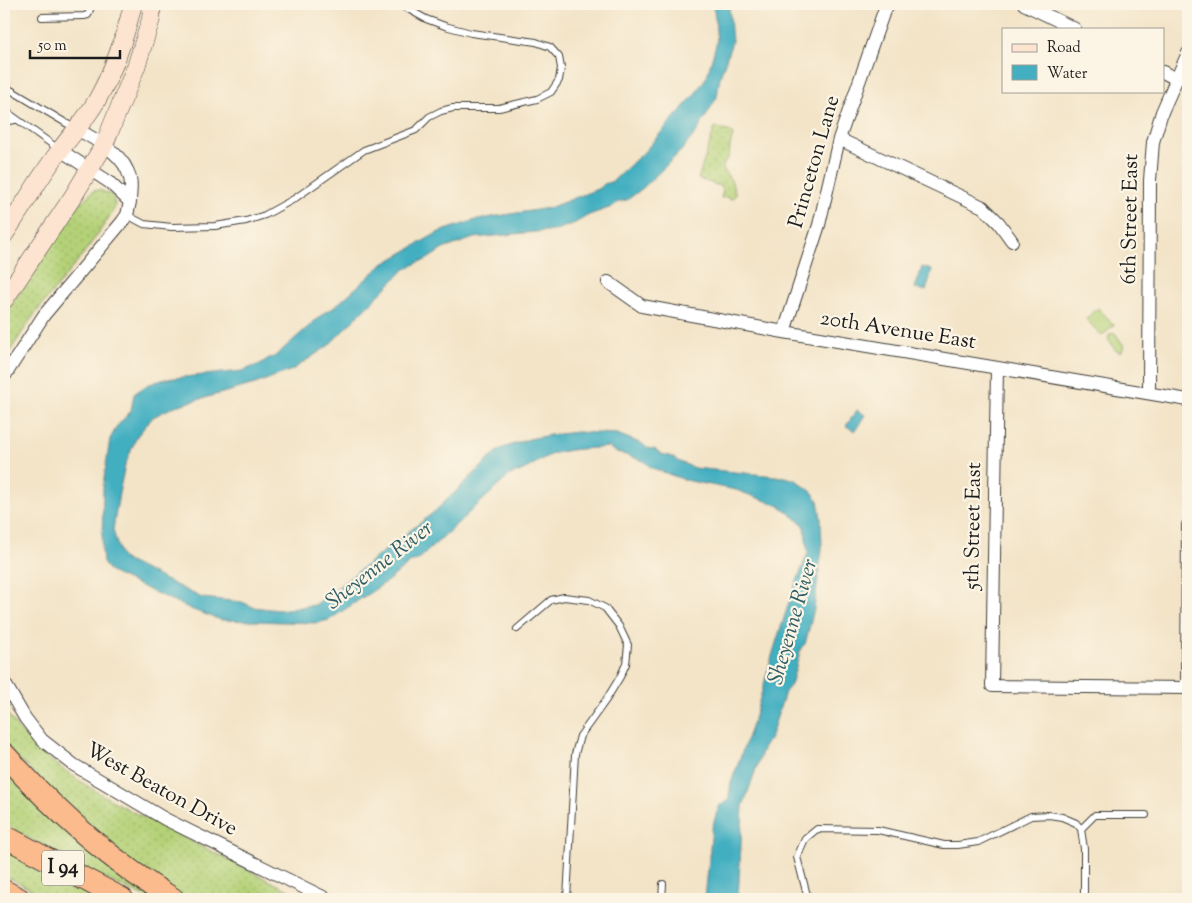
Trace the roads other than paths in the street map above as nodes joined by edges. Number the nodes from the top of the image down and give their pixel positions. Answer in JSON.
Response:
{"nodes":[{"id":1,"x":92,"y":4,"type":"edge"},
{"id":2,"x":133,"y":4,"type":"edge"},
{"id":3,"x":152,"y":4,"type":"edge"},
{"id":4,"x":399,"y":4,"type":"edge"},
{"id":5,"x":889,"y":4,"type":"edge"},
{"id":6,"x":1024,"y":4,"type":"edge"},
{"id":7,"x":42,"y":17,"type":"dead end"},
{"id":8,"x":1073,"y":28,"type":"edge"},
{"id":9,"x":1188,"y":53,"type":"edge"},
{"id":10,"x":1164,"y":72,"type":"edge"},
{"id":11,"x":1176,"y":78,"type":"junction"},
{"id":12,"x":4,"y":86,"type":"edge"},
{"id":13,"x":4,"y":110,"type":"edge"},
{"id":14,"x":15,"y":120,"type":"junction"},
{"id":15,"x":4,"y":122,"type":"edge"},
{"id":16,"x":77,"y":129,"type":"junction"},
{"id":17,"x":839,"y":139,"type":"junction"},
{"id":18,"x":104,"y":146,"type":"junction"},
{"id":19,"x":60,"y":150,"type":"junction"},
{"id":20,"x":4,"y":161,"type":"edge"},
{"id":21,"x":4,"y":167,"type":"edge"},
{"id":22,"x":89,"y":169,"type":"junction"},
{"id":23,"x":130,"y":202,"type":"junction"},
{"id":24,"x":127,"y":216,"type":"junction"},
{"id":25,"x":4,"y":235,"type":"edge"},
{"id":26,"x":1012,"y":241,"type":"dead end"},
{"id":27,"x":608,"y":282,"type":"dead end"},
{"id":28,"x":4,"y":300,"type":"edge"},
{"id":29,"x":784,"y":332,"type":"junction"},
{"id":30,"x":997,"y":368,"type":"junction"},
{"id":31,"x":4,"y":377,"type":"edge"},
{"id":32,"x":1149,"y":393,"type":"junction"},
{"id":33,"x":1188,"y":400,"type":"edge"},
{"id":34,"x":1188,"y":525,"type":"edge"},
{"id":35,"x":517,"y":628,"type":"dead end"},
{"id":36,"x":4,"y":682,"type":"edge"},
{"id":37,"x":1187,"y":688,"type":"edge"},
{"id":38,"x":4,"y":754,"type":"edge"},
{"id":39,"x":1146,"y":815,"type":"dead end"},
{"id":40,"x":1081,"y":830,"type":"junction"},
{"id":41,"x":4,"y":836,"type":"edge"},
{"id":42,"x":663,"y":884,"type":"dead end"},
{"id":43,"x":4,"y":891,"type":"edge"},
{"id":44,"x":19,"y":899,"type":"edge"},
{"id":45,"x":122,"y":899,"type":"edge"},
{"id":46,"x":173,"y":899,"type":"edge"},
{"id":47,"x":327,"y":899,"type":"edge"},
{"id":48,"x":567,"y":899,"type":"edge"},
{"id":49,"x":662,"y":899,"type":"edge"},
{"id":50,"x":808,"y":899,"type":"edge"},
{"id":51,"x":1084,"y":899,"type":"edge"}],
"edges":[{"from":1,"to":7,"type":"lane"},
{"from":2,"to":16,"type":"main road"},
{"from":3,"to":18,"type":"main road"},
{"from":4,"to":24,"type":"lane"},
{"from":5,"to":17,"type":"street","name":"Princeton Lane"},
{"from":6,"to":8,"type":"street"},
{"from":9,"to":11,"type":"street","name":"6th Street East"},
{"from":10,"to":11,"type":"street"},
{"from":11,"to":32,"type":"street","name":"6th Street East"},
{"from":12,"to":16,"type":"lane"},
{"from":13,"to":14,"type":"lane"},
{"from":14,"to":15,"type":"lane"},
{"from":14,"to":19,"type":"lane"},
{"from":16,"to":18,"type":"street"},
{"from":16,"to":19,"type":"main road"},
{"from":17,"to":26,"type":"street"},
{"from":17,"to":29,"type":"street","name":"Princeton Lane"},
{"from":18,"to":22,"type":"main road"},
{"from":18,"to":23,"type":"street"},
{"from":19,"to":22,"type":"street"},
{"from":19,"to":25,"type":"main road"},
{"from":20,"to":21,"type":"lane"},
{"from":22,"to":23,"type":"street"},
{"from":22,"to":28,"type":"main road"},
{"from":23,"to":24,"type":"street"},
{"from":24,"to":31,"type":"street"},
{"from":27,"to":29,"type":"street","name":"20th Avenue East"},
{"from":29,"to":30,"type":"street","name":"20th Avenue East"},
{"from":30,"to":32,"type":"street","name":"20th Avenue East"},
{"from":30,"to":37,"type":"street","name":"5th Street East"},
{"from":32,"to":33,"type":"street","name":"20th Avenue East"},
{"from":34,"to":37,"type":"street"},
{"from":35,"to":48,"type":"lane"},
{"from":36,"to":47,"type":"street","name":"West Beaton Drive"},
{"from":38,"to":46,"type":"highway"},
{"from":39,"to":40,"type":"lane"},
{"from":40,"to":50,"type":"lane"},
{"from":40,"to":51,"type":"lane"},
{"from":41,"to":45,"type":"highway","number":"I 94"},
{"from":42,"to":49,"type":"lane"},
{"from":43,"to":44,"type":"highway","number":"I 94"}]}
